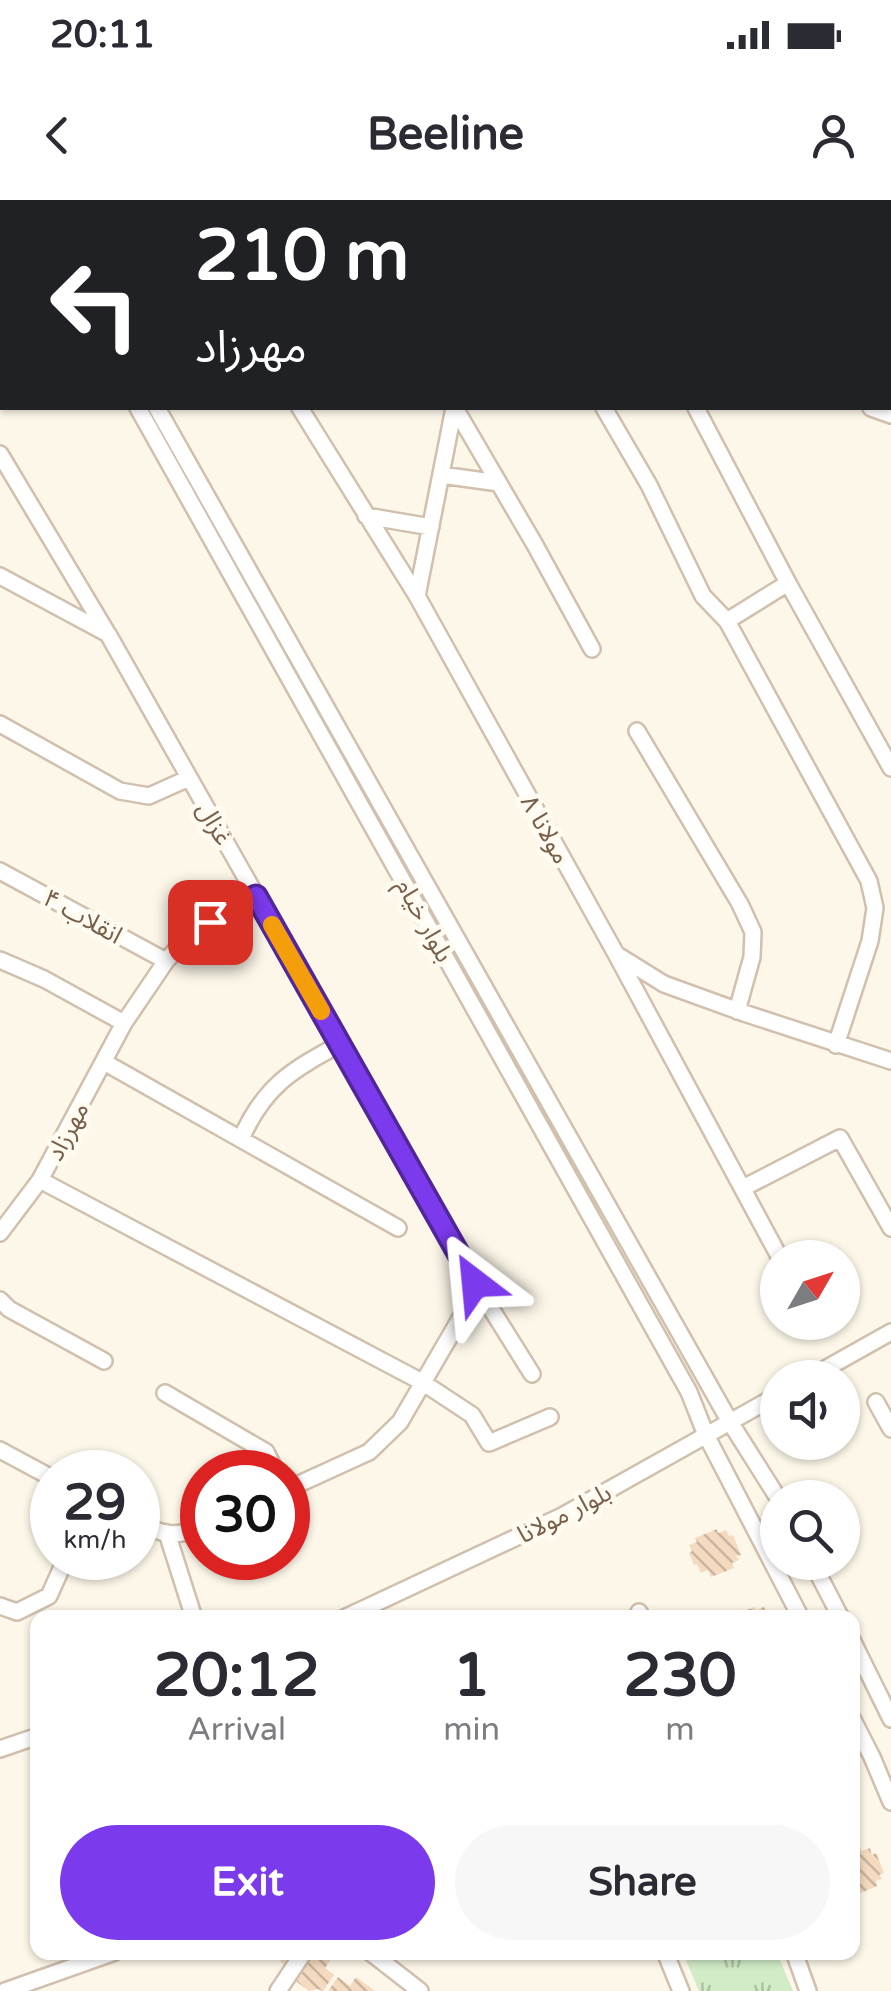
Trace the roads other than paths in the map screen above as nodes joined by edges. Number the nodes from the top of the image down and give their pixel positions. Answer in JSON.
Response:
{"nodes":[{"id":1,"x":139,"y":410,"type":"edge"},
{"id":2,"x":158,"y":410,"type":"edge"},
{"id":3,"x":301,"y":410,"type":"edge"},
{"id":4,"x":454,"y":410,"type":"edge"},
{"id":5,"x":455,"y":410,"type":"edge"},
{"id":6,"x":605,"y":410,"type":"edge"},
{"id":7,"x":697,"y":410,"type":"edge"},
{"id":8,"x":0,"y":454,"type":"edge"},
{"id":9,"x":441,"y":475,"type":"junction"},
{"id":10,"x":499,"y":484,"type":"junction"},
{"id":11,"x":366,"y":516,"type":"junction"},
{"id":12,"x":431,"y":527,"type":"junction"},
{"id":13,"x":0,"y":576,"type":"edge"},
{"id":14,"x":788,"y":583,"type":"junction"},
{"id":15,"x":416,"y":596,"type":"junction"},
{"id":16,"x":727,"y":621,"type":"junction"},
{"id":17,"x":108,"y":634,"type":"junction"},
{"id":18,"x":592,"y":648,"type":"dead end"},
{"id":19,"x":0,"y":724,"type":"edge"},
{"id":20,"x":637,"y":731,"type":"dead end"},
{"id":21,"x":891,"y":768,"type":"edge"},
{"id":22,"x":189,"y":778,"type":"junction"},
{"id":23,"x":0,"y":871,"type":"edge"},
{"id":24,"x":256,"y":896,"type":"junction"},
{"id":25,"x":872,"y":928,"type":"junction"},
{"id":26,"x":891,"y":934,"type":"edge"},
{"id":27,"x":616,"y":954,"type":"junction"},
{"id":28,"x":0,"y":960,"type":"edge"},
{"id":29,"x":166,"y":961,"type":"junction"},
{"id":30,"x":736,"y":1011,"type":"junction"},
{"id":31,"x":124,"y":1023,"type":"junction"},
{"id":32,"x":340,"y":1044,"type":"junction"},
{"id":33,"x":836,"y":1045,"type":"junction"},
{"id":34,"x":891,"y":1061,"type":"edge"},
{"id":35,"x":104,"y":1062,"type":"junction"},
{"id":36,"x":241,"y":1138,"type":"junction"},
{"id":37,"x":40,"y":1180,"type":"junction"},
{"id":38,"x":743,"y":1188,"type":"junction"},
{"id":39,"x":398,"y":1228,"type":"dead end"},
{"id":40,"x":891,"y":1228,"type":"edge"},
{"id":41,"x":0,"y":1232,"type":"edge"},
{"id":42,"x":770,"y":1240,"type":"edge"},
{"id":43,"x":475,"y":1283,"type":"junction"},
{"id":44,"x":0,"y":1300,"type":"edge"},
{"id":45,"x":891,"y":1332,"type":"edge"},
{"id":46,"x":841,"y":1360,"type":"edge"},
{"id":47,"x":104,"y":1361,"type":"dead end"},
{"id":48,"x":532,"y":1374,"type":"dead end"},
{"id":49,"x":422,"y":1382,"type":"junction"},
{"id":50,"x":165,"y":1393,"type":"dead end"},
{"id":51,"x":876,"y":1402,"type":"dead end"},
{"id":52,"x":760,"y":1405,"type":"edge"},
{"id":53,"x":550,"y":1416,"type":"dead end"},
{"id":54,"x":730,"y":1422,"type":"junction"},
{"id":55,"x":891,"y":1429,"type":"edge"},
{"id":56,"x":706,"y":1435,"type":"junction"},
{"id":57,"x":0,"y":1450,"type":"edge"},
{"id":58,"x":263,"y":1450,"type":"edge"},
{"id":59,"x":30,"y":1466,"type":"edge"},
{"id":60,"x":310,"y":1479,"type":"edge"},
{"id":61,"x":767,"y":1480,"type":"edge"},
{"id":62,"x":180,"y":1533,"type":"edge"},
{"id":63,"x":160,"y":1534,"type":"edge"},
{"id":64,"x":167,"y":1534,"type":"junction"},
{"id":65,"x":56,"y":1580,"type":"edge"},
{"id":66,"x":821,"y":1580,"type":"edge"},
{"id":67,"x":0,"y":1606,"type":"edge"},
{"id":68,"x":191,"y":1610,"type":"edge"},
{"id":69,"x":363,"y":1610,"type":"edge"},
{"id":70,"x":797,"y":1610,"type":"edge"},
{"id":71,"x":837,"y":1610,"type":"edge"},
{"id":72,"x":860,"y":1656,"type":"edge"},
{"id":73,"x":891,"y":1719,"type":"edge"},
{"id":74,"x":860,"y":1735,"type":"edge"},
{"id":75,"x":30,"y":1739,"type":"edge"},
{"id":76,"x":0,"y":1749,"type":"edge"},
{"id":77,"x":891,"y":1802,"type":"edge"},
{"id":78,"x":93,"y":1960,"type":"edge"},
{"id":79,"x":299,"y":1960,"type":"edge"},
{"id":80,"x":380,"y":1960,"type":"edge"},
{"id":81,"x":668,"y":1960,"type":"edge"},
{"id":82,"x":797,"y":1960,"type":"edge"},
{"id":83,"x":6,"y":1991,"type":"edge"},
{"id":84,"x":278,"y":1991,"type":"edge"},
{"id":85,"x":420,"y":1991,"type":"edge"},
{"id":86,"x":681,"y":1991,"type":"edge"},
{"id":87,"x":808,"y":1991,"type":"edge"}],
"edges":[{"from":1,"to":56,"type":"street","name":"بلوار خیام"},
{"from":2,"to":54,"type":"street","name":"بلوار خیام"},
{"from":3,"to":11,"type":"street","name":"مولانا ۸"},
{"from":4,"to":9,"type":"street"},
{"from":5,"to":10,"type":"street"},
{"from":6,"to":16,"type":"street"},
{"from":7,"to":14,"type":"street"},
{"from":8,"to":17,"type":"street","name":"غزال"},
{"from":9,"to":10,"type":"street"},
{"from":9,"to":12,"type":"street"},
{"from":10,"to":18,"type":"street"},
{"from":11,"to":12,"type":"street"},
{"from":11,"to":15,"type":"street","name":"مولانا ۸"},
{"from":12,"to":15,"type":"street"},
{"from":13,"to":17,"type":"street"},
{"from":14,"to":16,"type":"street"},
{"from":14,"to":21,"type":"street"},
{"from":15,"to":27,"type":"street","name":"مولانا ۸"},
{"from":16,"to":25,"type":"street"},
{"from":17,"to":22,"type":"street","name":"غزال"},
{"from":19,"to":22,"type":"street"},
{"from":20,"to":30,"type":"street"},
{"from":22,"to":24,"type":"street","name":"غزال"},
{"from":23,"to":29,"type":"street","name":"انقلاب ۴"},
{"from":24,"to":29,"type":"street","name":"مهرزاد"},
{"from":24,"to":32,"type":"street","name":"غزال"},
{"from":25,"to":26,"type":"street"},
{"from":25,"to":33,"type":"street"},
{"from":27,"to":30,"type":"street"},
{"from":27,"to":38,"type":"street","name":"مولانا ۸"},
{"from":28,"to":31,"type":"street"},
{"from":29,"to":31,"type":"street","name":"مهرزاد"},
{"from":30,"to":33,"type":"street"},
{"from":31,"to":35,"type":"street","name":"مهرزاد"},
{"from":32,"to":36,"type":"street"},
{"from":32,"to":43,"type":"street","name":"غزال"},
{"from":33,"to":34,"type":"street"},
{"from":35,"to":36,"type":"street"},
{"from":35,"to":37,"type":"street","name":"مهرزاد"},
{"from":36,"to":39,"type":"street"},
{"from":37,"to":41,"type":"street","name":"مهرزاد"},
{"from":37,"to":49,"type":"street"},
{"from":38,"to":40,"type":"street"},
{"from":38,"to":42,"type":"street","name":"مولانا ۸"},
{"from":43,"to":48,"type":"street","name":"غزال"},
{"from":43,"to":49,"type":"street"},
{"from":44,"to":47,"type":"street"},
{"from":45,"to":46,"type":"street"},
{"from":49,"to":53,"type":"street"},
{"from":49,"to":60,"type":"street"},
{"from":50,"to":58,"type":"street"},
{"from":51,"to":55,"type":"street"},
{"from":52,"to":54,"type":"street","name":"بلوار مولانا"},
{"from":54,"to":56,"type":"street","name":"بلوار مولانا"},
{"from":54,"to":61,"type":"street","name":"بلوار خیام"},
{"from":56,"to":69,"type":"street","name":"بلوار مولانا"},
{"from":56,"to":70,"type":"street","name":"بلوار خیام"},
{"from":57,"to":59,"type":"street"},
{"from":62,"to":64,"type":"street"},
{"from":63,"to":64,"type":"street"},
{"from":64,"to":68,"type":"street"},
{"from":65,"to":67,"type":"street"},
{"from":66,"to":71,"type":"street"},
{"from":72,"to":73,"type":"street"},
{"from":74,"to":77,"type":"street"},
{"from":75,"to":76,"type":"street"},
{"from":78,"to":83,"type":"street"},
{"from":79,"to":84,"type":"street"},
{"from":80,"to":85,"type":"street"},
{"from":81,"to":86,"type":"street"},
{"from":82,"to":87,"type":"street"}]}
